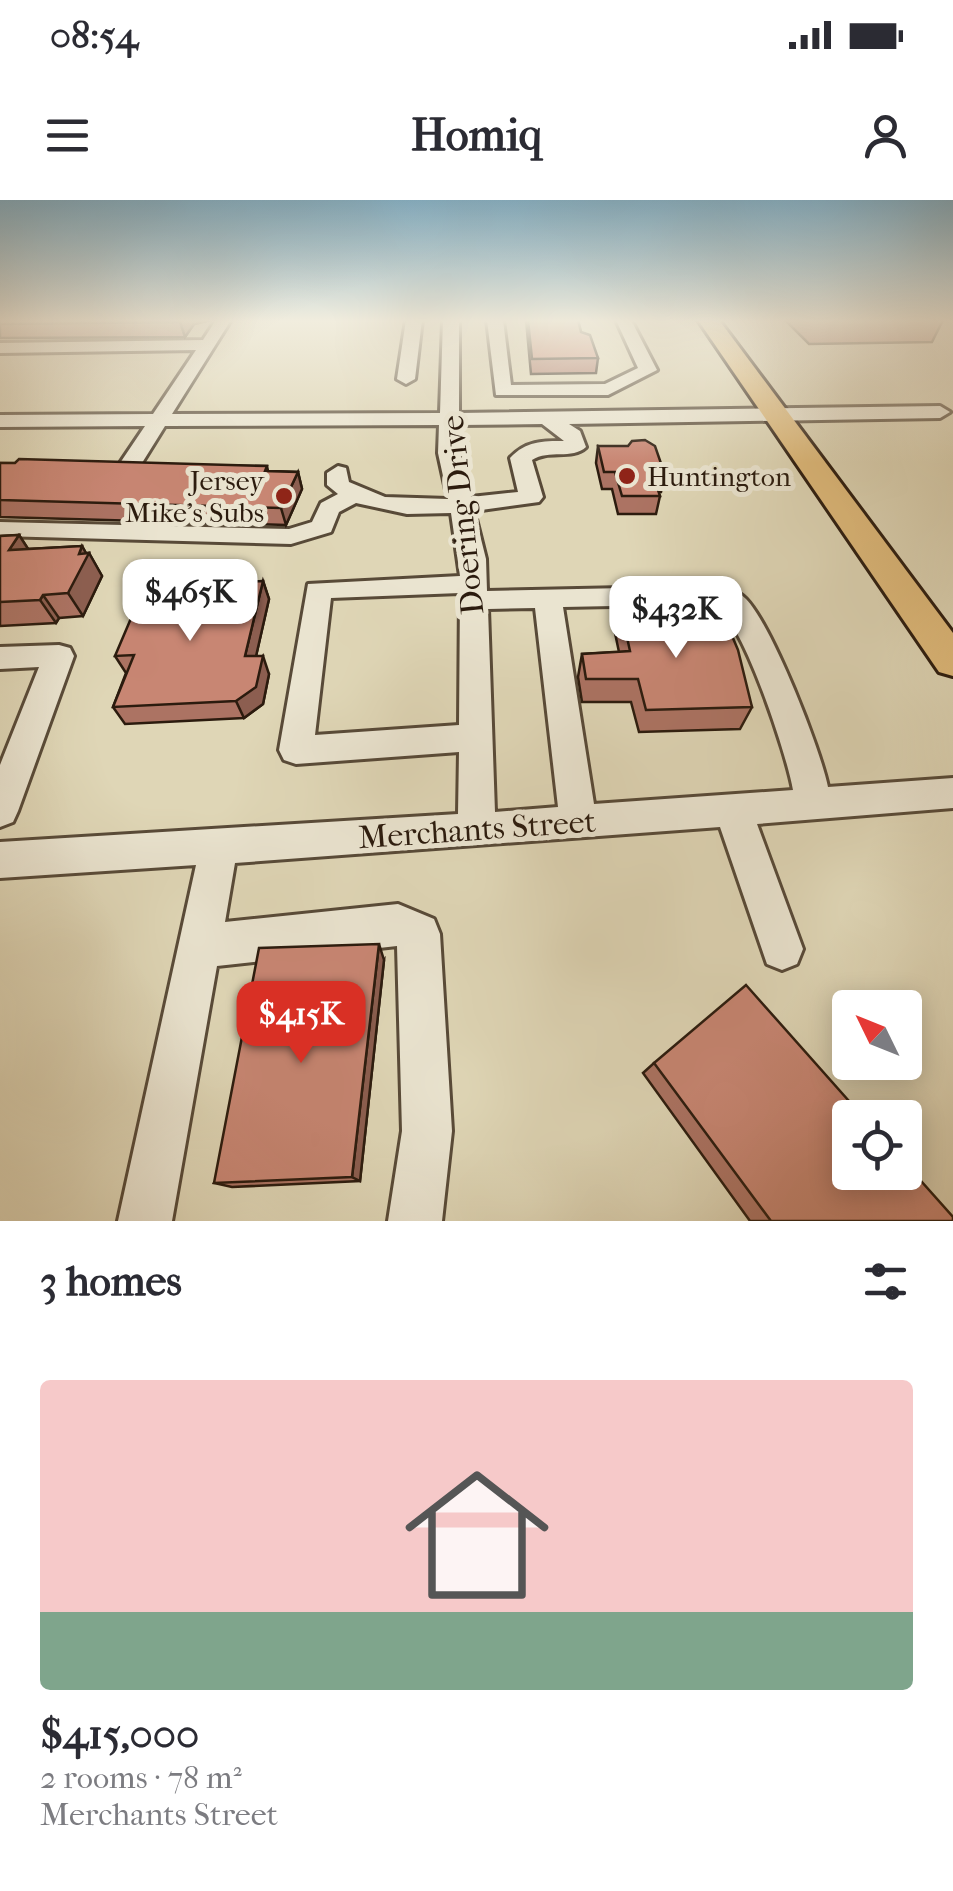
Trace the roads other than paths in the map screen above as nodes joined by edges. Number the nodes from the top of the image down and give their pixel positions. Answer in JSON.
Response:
{"nodes":[{"id":1,"x":193,"y":368,"type":"edge"},
{"id":2,"x":408,"y":368,"type":"edge"},
{"id":3,"x":463,"y":368,"type":"edge"},
{"id":4,"x":492,"y":368,"type":"edge"},
{"id":5,"x":647,"y":368,"type":"edge"},
{"id":6,"x":742,"y":368,"type":"edge"},
{"id":7,"x":406,"y":379,"type":"dead end"},
{"id":8,"x":940,"y":412,"type":"dead end"},
{"id":9,"x":594,"y":417,"type":"junction"},
{"id":10,"x":778,"y":417,"type":"junction"},
{"id":11,"x":546,"y":418,"type":"junction"},
{"id":12,"x":450,"y":419,"type":"junction"},
{"id":13,"x":157,"y":420,"type":"junction"},
{"id":14,"x":0,"y":421,"type":"edge"},
{"id":15,"x":573,"y":435,"type":"junction"},
{"id":16,"x":129,"y":466,"type":"edge"},
{"id":17,"x":338,"y":473,"type":"dead end"},
{"id":18,"x":354,"y":495,"type":"junction"},
{"id":19,"x":461,"y":504,"type":"junction"},
{"id":20,"x":0,"y":528,"type":"edge"},
{"id":21,"x":474,"y":592,"type":"junction"},
{"id":22,"x":548,"y":599,"type":"junction"},
{"id":23,"x":0,"y":658,"type":"edge"},
{"id":24,"x":953,"y":662,"type":"edge"},
{"id":25,"x":475,"y":737,"type":"junction"},
{"id":26,"x":953,"y":793,"type":"edge"},
{"id":27,"x":814,"y":804,"type":"junction"},
{"id":28,"x":733,"y":810,"type":"junction"},
{"id":29,"x":0,"y":811,"type":"edge"},
{"id":30,"x":578,"y":822,"type":"junction"},
{"id":31,"x":476,"y":830,"type":"junction"},
{"id":32,"x":220,"y":846,"type":"junction"},
{"id":33,"x":0,"y":860,"type":"edge"},
{"id":34,"x":202,"y":946,"type":"junction"},
{"id":35,"x":782,"y":948,"type":"dead end"},
{"id":36,"x":145,"y":1221,"type":"edge"},
{"id":37,"x":415,"y":1221,"type":"edge"}],
"edges":[{"from":1,"to":13,"type":"street"},
{"from":2,"to":7,"type":"street"},
{"from":3,"to":12,"type":"street","name":"Doering Drive"},
{"from":4,"to":5,"type":"street"},
{"from":6,"to":10,"type":"main road"},
{"from":8,"to":10,"type":"street"},
{"from":9,"to":10,"type":"street"},
{"from":9,"to":11,"type":"street"},
{"from":9,"to":15,"type":"street"},
{"from":10,"to":24,"type":"main road"},
{"from":11,"to":12,"type":"street"},
{"from":11,"to":15,"type":"street"},
{"from":12,"to":13,"type":"street"},
{"from":12,"to":19,"type":"street","name":"Doering Drive"},
{"from":13,"to":14,"type":"street"},
{"from":13,"to":16,"type":"street"},
{"from":15,"to":19,"type":"street"},
{"from":17,"to":18,"type":"street"},
{"from":18,"to":19,"type":"street"},
{"from":18,"to":20,"type":"street"},
{"from":19,"to":21,"type":"street","name":"Doering Drive"},
{"from":21,"to":22,"type":"street"},
{"from":21,"to":25,"type":"street","name":"Doering Drive"},
{"from":21,"to":25,"type":"street"},
{"from":22,"to":27,"type":"street"},
{"from":22,"to":30,"type":"street"},
{"from":23,"to":29,"type":"street"},
{"from":25,"to":31,"type":"street","name":"Doering Drive"},
{"from":26,"to":27,"type":"street","name":"Merchants Street"},
{"from":27,"to":28,"type":"street","name":"Merchants Street"},
{"from":28,"to":30,"type":"street","name":"Merchants Street"},
{"from":28,"to":35,"type":"street"},
{"from":30,"to":31,"type":"street","name":"Merchants Street"},
{"from":31,"to":32,"type":"street","name":"Merchants Street"},
{"from":32,"to":33,"type":"street","name":"Merchants Street"},
{"from":32,"to":34,"type":"street"},
{"from":34,"to":36,"type":"street"},
{"from":34,"to":37,"type":"street"}]}
